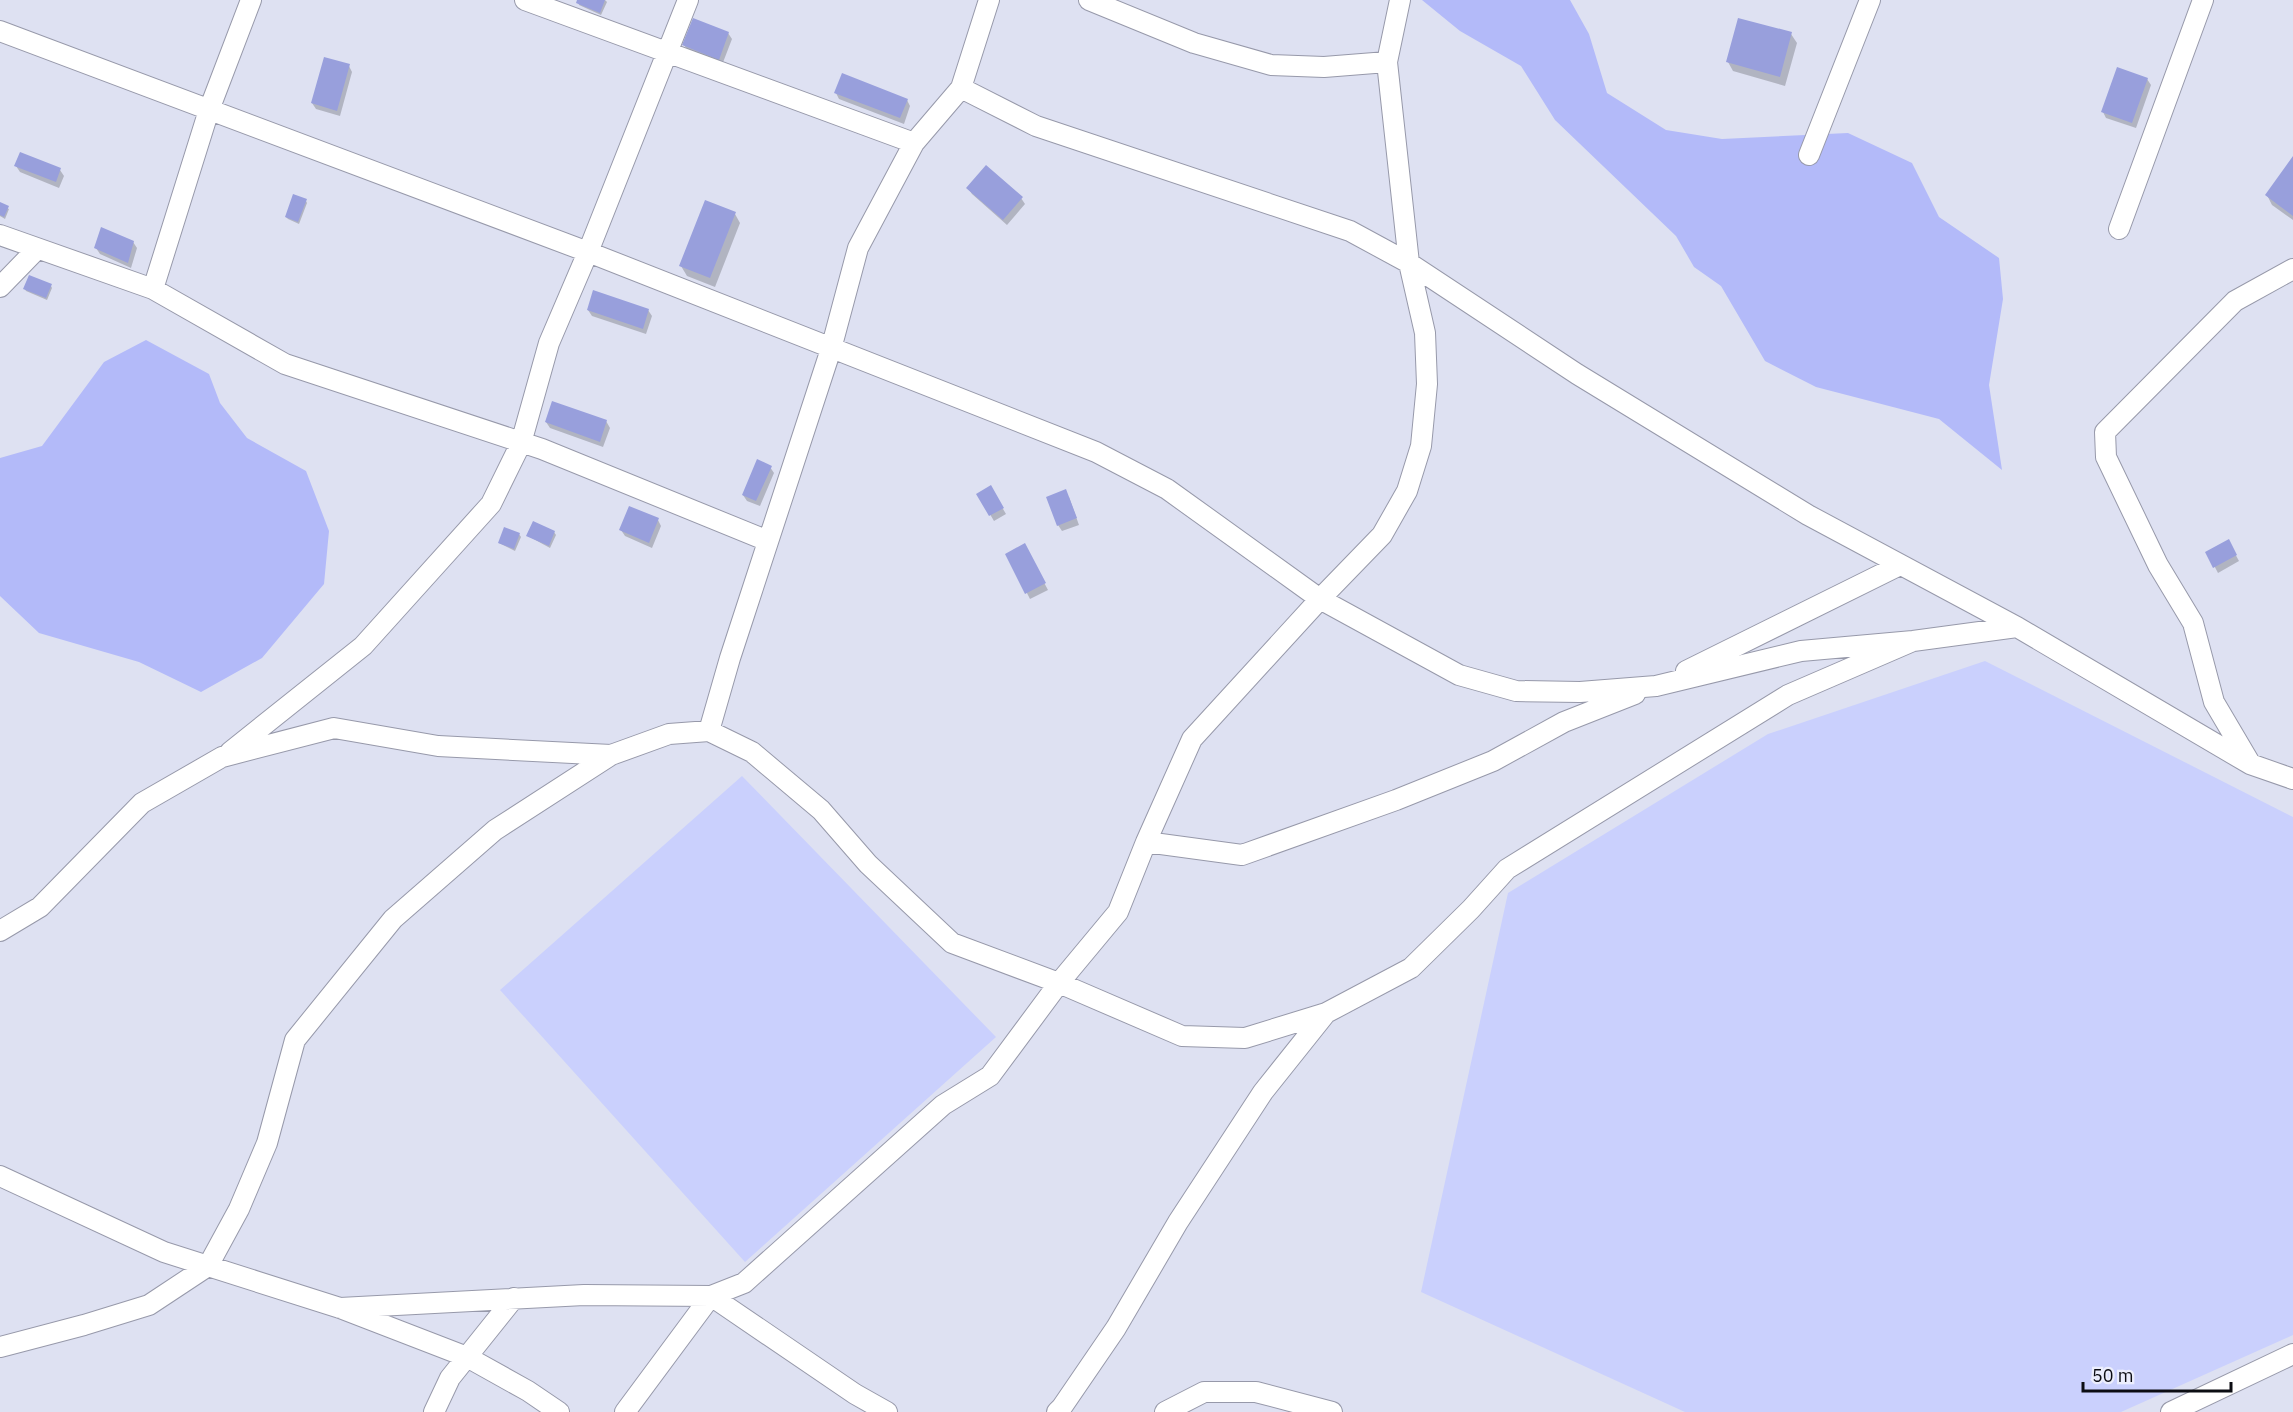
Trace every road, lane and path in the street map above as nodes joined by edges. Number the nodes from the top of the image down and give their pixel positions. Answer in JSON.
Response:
{"nodes":[{"id":1,"x":251,"y":0,"type":"edge"},
{"id":2,"x":525,"y":0,"type":"edge"},
{"id":3,"x":688,"y":0,"type":"edge"},
{"id":4,"x":989,"y":0,"type":"edge"},
{"id":5,"x":1089,"y":0,"type":"edge"},
{"id":6,"x":1400,"y":0,"type":"edge"},
{"id":7,"x":1870,"y":0,"type":"edge"},
{"id":8,"x":2203,"y":0,"type":"edge"},
{"id":9,"x":0,"y":31,"type":"edge"},
{"id":10,"x":669,"y":53,"type":"junction"},
{"id":11,"x":1387,"y":62,"type":"junction"},
{"id":12,"x":961,"y":88,"type":"junction"},
{"id":13,"x":209,"y":111,"type":"junction"},
{"id":14,"x":914,"y":143,"type":"junction"},
{"id":15,"x":1809,"y":155,"type":"dead end"},
{"id":16,"x":2119,"y":230,"type":"dead end"},
{"id":17,"x":0,"y":235,"type":"edge"},
{"id":18,"x":37,"y":249,"type":"junction"},
{"id":19,"x":588,"y":252,"type":"junction"},
{"id":20,"x":1409,"y":263,"type":"junction"},
{"id":21,"x":2293,"y":269,"type":"edge"},
{"id":22,"x":0,"y":287,"type":"edge"},
{"id":23,"x":153,"y":289,"type":"junction"},
{"id":24,"x":831,"y":349,"type":"junction"},
{"id":25,"x":521,"y":443,"type":"junction"},
{"id":26,"x":768,"y":541,"type":"junction"},
{"id":27,"x":1900,"y":564,"type":"junction"},
{"id":28,"x":1320,"y":599,"type":"junction"},
{"id":29,"x":2017,"y":627,"type":"junction"},
{"id":30,"x":1913,"y":641,"type":"junction"},
{"id":31,"x":1656,"y":686,"type":"junction"},
{"id":32,"x":710,"y":731,"type":"junction"},
{"id":33,"x":611,"y":755,"type":"junction"},
{"id":34,"x":222,"y":758,"type":"junction"},
{"id":35,"x":2250,"y":764,"type":"junction"},
{"id":36,"x":2293,"y":779,"type":"edge"},
{"id":37,"x":1146,"y":842,"type":"junction"},
{"id":38,"x":0,"y":931,"type":"edge"},
{"id":39,"x":1059,"y":983,"type":"junction"},
{"id":40,"x":1326,"y":1013,"type":"junction"},
{"id":41,"x":0,"y":1176,"type":"edge"},
{"id":42,"x":208,"y":1266,"type":"junction"},
{"id":43,"x":711,"y":1296,"type":"junction"},
{"id":44,"x":514,"y":1298,"type":"junction"},
{"id":45,"x":340,"y":1308,"type":"junction"},
{"id":46,"x":0,"y":1347,"type":"edge"},
{"id":47,"x":2293,"y":1354,"type":"edge"},
{"id":48,"x":467,"y":1357,"type":"junction"},
{"id":49,"x":435,"y":1412,"type":"edge"},
{"id":50,"x":559,"y":1412,"type":"edge"},
{"id":51,"x":625,"y":1412,"type":"edge"},
{"id":52,"x":887,"y":1412,"type":"edge"},
{"id":53,"x":1057,"y":1412,"type":"edge"},
{"id":54,"x":1165,"y":1412,"type":"edge"},
{"id":55,"x":1332,"y":1412,"type":"edge"},
{"id":56,"x":2171,"y":1412,"type":"edge"}],
"edges":[{"from":1,"to":13,"type":"street"},
{"from":2,"to":10,"type":"street"},
{"from":3,"to":10,"type":"street"},
{"from":4,"to":12,"type":"street"},
{"from":5,"to":11,"type":"street"},
{"from":6,"to":11,"type":"street"},
{"from":7,"to":15,"type":"street"},
{"from":8,"to":16,"type":"street"},
{"from":9,"to":13,"type":"street"},
{"from":10,"to":14,"type":"street"},
{"from":10,"to":19,"type":"street"},
{"from":11,"to":20,"type":"street"},
{"from":12,"to":14,"type":"street"},
{"from":12,"to":20,"type":"street"},
{"from":13,"to":19,"type":"street"},
{"from":13,"to":23,"type":"street"},
{"from":14,"to":24,"type":"street"},
{"from":17,"to":18,"type":"street"},
{"from":18,"to":22,"type":"street"},
{"from":18,"to":23,"type":"street"},
{"from":19,"to":24,"type":"street"},
{"from":19,"to":25,"type":"street"},
{"from":20,"to":27,"type":"street"},
{"from":20,"to":28,"type":"street"},
{"from":21,"to":35,"type":"street"},
{"from":23,"to":25,"type":"street"},
{"from":24,"to":26,"type":"street"},
{"from":24,"to":28,"type":"street"},
{"from":25,"to":26,"type":"street"},
{"from":25,"to":34,"type":"street"},
{"from":26,"to":32,"type":"street"},
{"from":27,"to":29,"type":"street"},
{"from":27,"to":31,"type":"street"},
{"from":28,"to":31,"type":"street"},
{"from":28,"to":37,"type":"street"},
{"from":29,"to":30,"type":"street"},
{"from":29,"to":35,"type":"street"},
{"from":30,"to":31,"type":"street"},
{"from":30,"to":40,"type":"street"},
{"from":31,"to":37,"type":"street"},
{"from":32,"to":33,"type":"street"},
{"from":32,"to":39,"type":"street"},
{"from":33,"to":34,"type":"street"},
{"from":33,"to":42,"type":"street"},
{"from":34,"to":38,"type":"street"},
{"from":35,"to":36,"type":"street"},
{"from":37,"to":39,"type":"street"},
{"from":39,"to":40,"type":"street"},
{"from":39,"to":43,"type":"street"},
{"from":40,"to":53,"type":"street"},
{"from":41,"to":42,"type":"street"},
{"from":42,"to":45,"type":"street"},
{"from":42,"to":46,"type":"street"},
{"from":43,"to":44,"type":"street"},
{"from":43,"to":51,"type":"street"},
{"from":43,"to":52,"type":"street"},
{"from":44,"to":45,"type":"street"},
{"from":44,"to":48,"type":"street"},
{"from":45,"to":48,"type":"street"},
{"from":47,"to":56,"type":"street"},
{"from":48,"to":49,"type":"street"},
{"from":48,"to":50,"type":"street"},
{"from":54,"to":55,"type":"street"}]}
